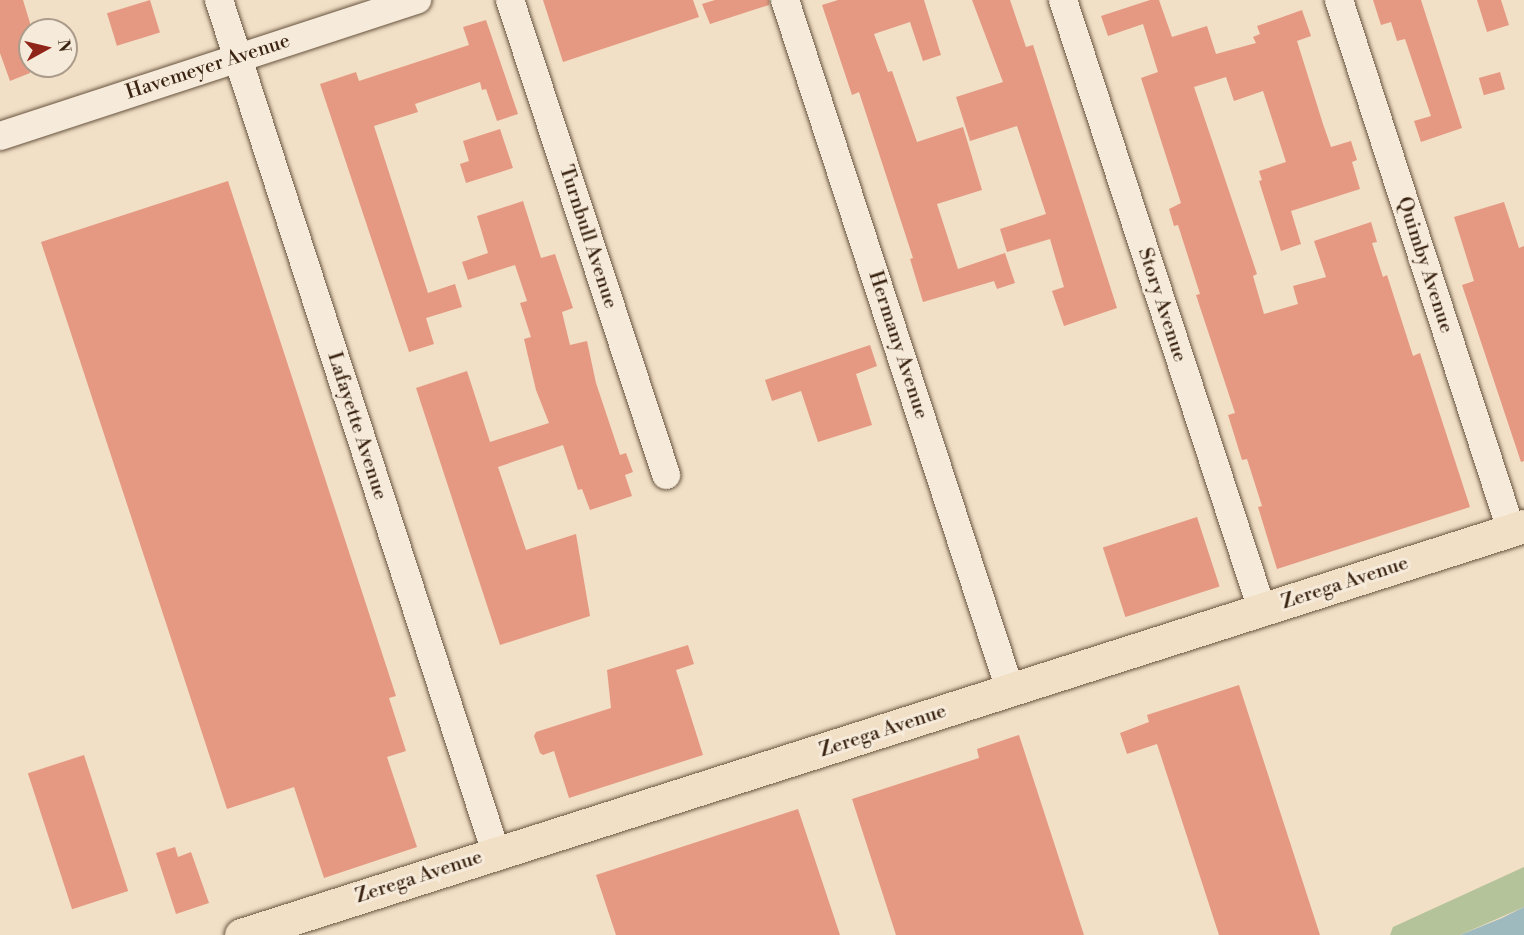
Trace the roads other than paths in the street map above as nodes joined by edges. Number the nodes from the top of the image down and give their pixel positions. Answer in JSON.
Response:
{"nodes":[{"id":1,"x":219,"y":0,"type":"edge"},
{"id":2,"x":417,"y":0,"type":"edge"},
{"id":3,"x":510,"y":0,"type":"edge"},
{"id":4,"x":785,"y":0,"type":"edge"},
{"id":5,"x":1063,"y":0,"type":"edge"},
{"id":6,"x":1339,"y":0,"type":"edge"},
{"id":7,"x":238,"y":58,"type":"junction"},
{"id":8,"x":0,"y":136,"type":"edge"},
{"id":9,"x":666,"y":475,"type":"dead end"},
{"id":10,"x":1518,"y":528,"type":"edge"},
{"id":11,"x":1262,"y":610,"type":"junction"},
{"id":12,"x":1010,"y":690,"type":"junction"},
{"id":13,"x":496,"y":853,"type":"junction"},
{"id":14,"x":241,"y":935,"type":"edge"}],
"edges":[{"from":1,"to":7,"type":"street","name":"Lafayette Avenue"},
{"from":2,"to":7,"type":"street","name":"Havemeyer Avenue"},
{"from":3,"to":9,"type":"street","name":"Turnbull Avenue"},
{"from":4,"to":12,"type":"street","name":"Hermany Avenue"},
{"from":5,"to":11,"type":"street","name":"Story Avenue"},
{"from":6,"to":10,"type":"street","name":"Quimby Avenue"},
{"from":7,"to":8,"type":"street","name":"Havemeyer Avenue"},
{"from":7,"to":13,"type":"street","name":"Lafayette Avenue"},
{"from":10,"to":11,"type":"main road","name":"Zerega Avenue"},
{"from":11,"to":12,"type":"main road","name":"Zerega Avenue"},
{"from":12,"to":13,"type":"main road","name":"Zerega Avenue"},
{"from":13,"to":14,"type":"main road","name":"Zerega Avenue"}]}
